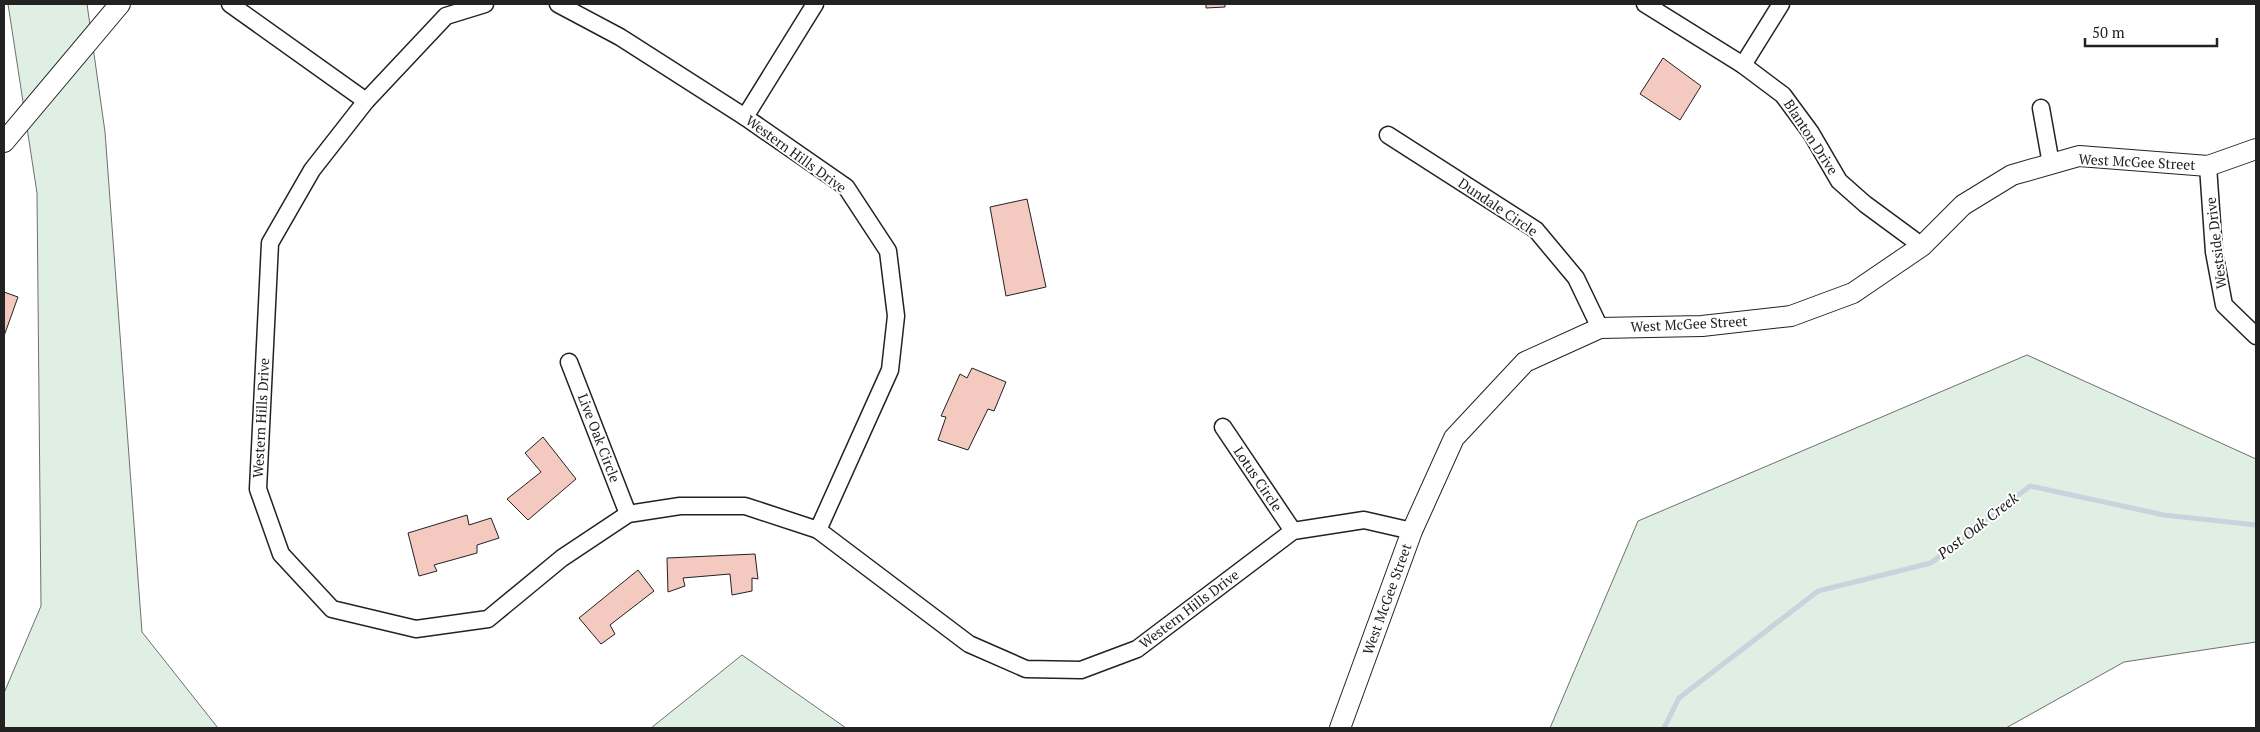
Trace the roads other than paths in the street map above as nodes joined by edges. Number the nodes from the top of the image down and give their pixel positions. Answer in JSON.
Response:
{"nodes":[{"id":1,"x":120,"y":4,"type":"edge"},
{"id":2,"x":230,"y":4,"type":"edge"},
{"id":3,"x":485,"y":4,"type":"edge"},
{"id":4,"x":558,"y":4,"type":"edge"},
{"id":5,"x":815,"y":4,"type":"edge"},
{"id":6,"x":1645,"y":4,"type":"edge"},
{"id":7,"x":1781,"y":4,"type":"edge"},
{"id":8,"x":1743,"y":65,"type":"junction"},
{"id":9,"x":366,"y":101,"type":"junction"},
{"id":10,"x":2041,"y":108,"type":"dead end"},
{"id":11,"x":744,"y":117,"type":"junction"},
{"id":12,"x":1388,"y":135,"type":"dead end"},
{"id":13,"x":4,"y":142,"type":"edge"},
{"id":14,"x":2256,"y":149,"type":"edge"},
{"id":15,"x":2051,"y":164,"type":"junction"},
{"id":16,"x":2208,"y":166,"type":"junction"},
{"id":17,"x":1922,"y":246,"type":"junction"},
{"id":18,"x":1600,"y":328,"type":"junction"},
{"id":19,"x":2256,"y":336,"type":"edge"},
{"id":20,"x":569,"y":362,"type":"dead end"},
{"id":21,"x":1223,"y":427,"type":"dead end"},
{"id":22,"x":628,"y":514,"type":"junction"},
{"id":23,"x":818,"y":530,"type":"junction"},
{"id":24,"x":1293,"y":531,"type":"junction"},
{"id":25,"x":1412,"y":531,"type":"junction"},
{"id":26,"x":1340,"y":728,"type":"edge"}],
"edges":[{"from":1,"to":13,"type":"street"},
{"from":2,"to":9,"type":"street"},
{"from":3,"to":9,"type":"street","name":"Western Hills Drive"},
{"from":4,"to":11,"type":"street","name":"Western Hills Drive"},
{"from":5,"to":11,"type":"street"},
{"from":6,"to":8,"type":"street","name":"Blanton Drive"},
{"from":7,"to":8,"type":"street"},
{"from":8,"to":17,"type":"street","name":"Blanton Drive"},
{"from":9,"to":22,"type":"street","name":"Western Hills Drive"},
{"from":10,"to":15,"type":"street"},
{"from":11,"to":23,"type":"street","name":"Western Hills Drive"},
{"from":12,"to":18,"type":"street","name":"Dundale Circle"},
{"from":14,"to":16,"type":"street","name":"West McGee Street"},
{"from":15,"to":16,"type":"street","name":"West McGee Street"},
{"from":15,"to":17,"type":"street","name":"West McGee Street"},
{"from":16,"to":19,"type":"street","name":"Westside Drive"},
{"from":17,"to":18,"type":"street","name":"West McGee Street"},
{"from":18,"to":25,"type":"street","name":"West McGee Street"},
{"from":20,"to":22,"type":"street","name":"Live Oak Circle"},
{"from":21,"to":24,"type":"street","name":"Lotus Circle"},
{"from":22,"to":23,"type":"street","name":"Western Hills Drive"},
{"from":23,"to":24,"type":"street","name":"Western Hills Drive"},
{"from":24,"to":25,"type":"street","name":"Western Hills Drive"},
{"from":25,"to":26,"type":"street","name":"West McGee Street"}]}
